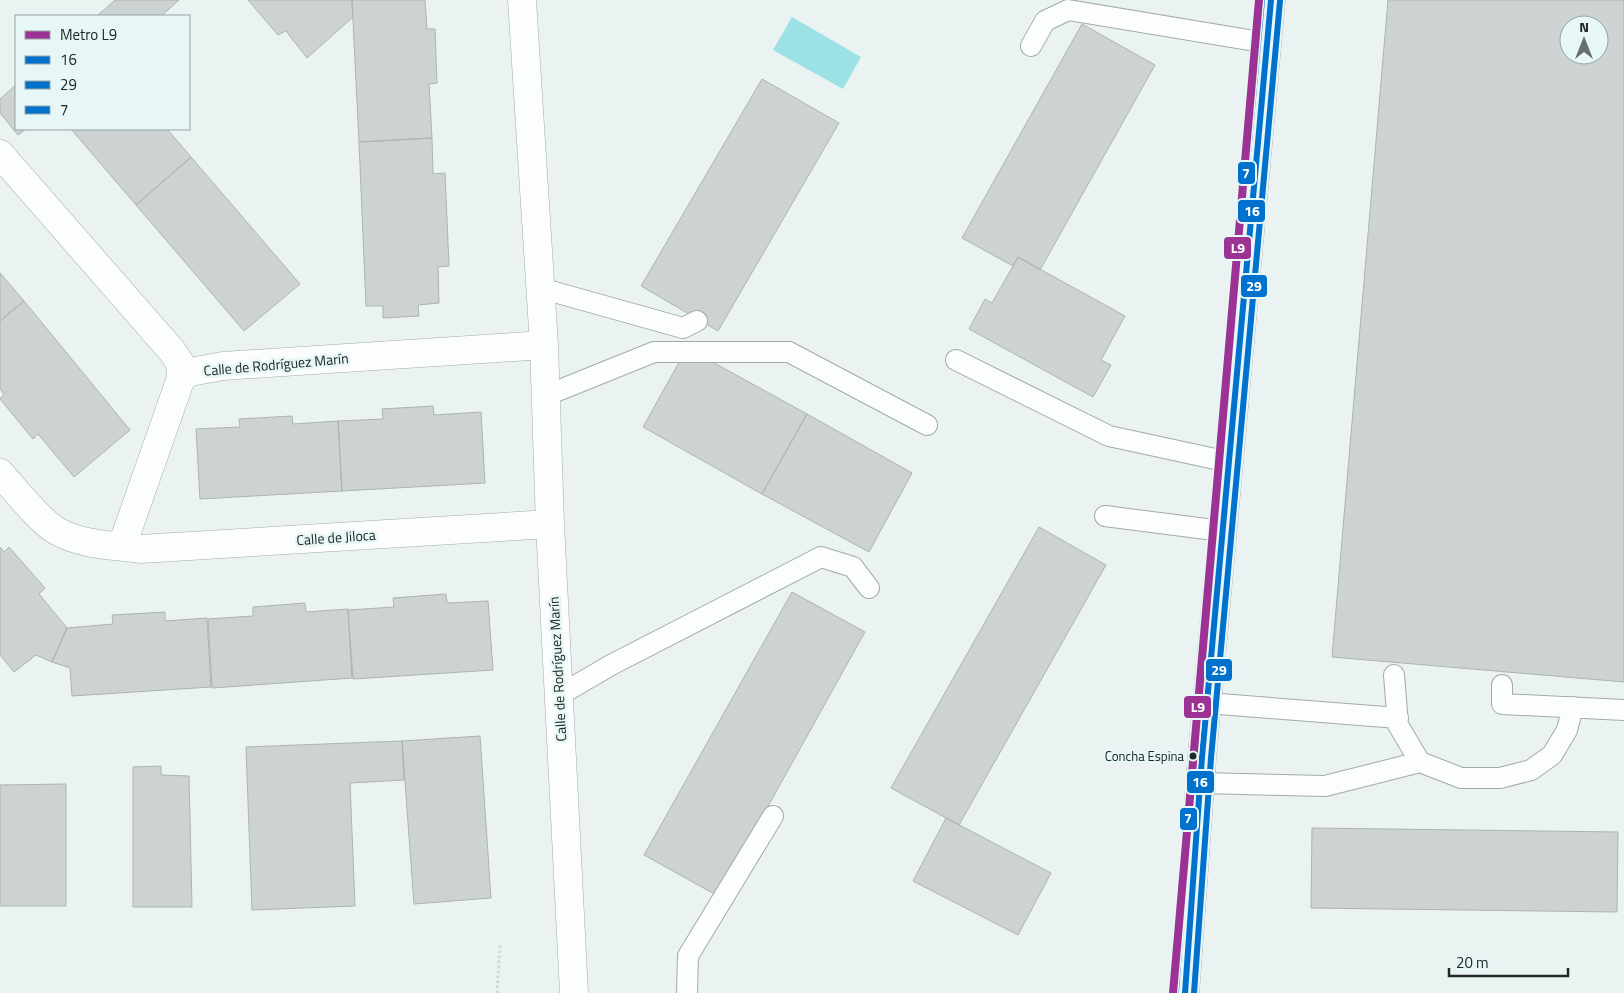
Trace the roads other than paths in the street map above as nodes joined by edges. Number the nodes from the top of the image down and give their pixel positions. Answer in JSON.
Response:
{"nodes":[{"id":1,"x":522,"y":0,"type":"edge"},
{"id":2,"x":1271,"y":0,"type":"edge"},
{"id":3,"x":1267,"y":43,"type":"junction"},
{"id":4,"x":1031,"y":46,"type":"dead end"},
{"id":5,"x":0,"y":154,"type":"edge"},
{"id":6,"x":540,"y":288,"type":"junction"},
{"id":7,"x":697,"y":321,"type":"dead end"},
{"id":8,"x":544,"y":345,"type":"junction"},
{"id":9,"x":956,"y":360,"type":"dead end"},
{"id":10,"x":181,"y":378,"type":"junction"},
{"id":11,"x":545,"y":396,"type":"junction"},
{"id":12,"x":927,"y":425,"type":"dead end"},
{"id":13,"x":1229,"y":462,"type":"junction"},
{"id":14,"x":0,"y":473,"type":"edge"},
{"id":15,"x":1105,"y":516,"type":"dead end"},
{"id":16,"x":550,"y":524,"type":"junction"},
{"id":17,"x":1222,"y":531,"type":"junction"},
{"id":18,"x":122,"y":546,"type":"junction"},
{"id":19,"x":869,"y":588,"type":"dead end"},
{"id":20,"x":1394,"y":675,"type":"dead end"},
{"id":21,"x":1502,"y":685,"type":"dead end"},
{"id":22,"x":558,"y":696,"type":"junction"},
{"id":23,"x":1207,"y":703,"type":"junction"},
{"id":24,"x":1573,"y":707,"type":"junction"},
{"id":25,"x":1624,"y":710,"type":"edge"},
{"id":26,"x":1398,"y":718,"type":"junction"},
{"id":27,"x":1420,"y":762,"type":"junction"},
{"id":28,"x":1200,"y":784,"type":"junction"},
{"id":29,"x":773,"y":816,"type":"dead end"},
{"id":30,"x":574,"y":993,"type":"edge"},
{"id":31,"x":687,"y":993,"type":"edge"},
{"id":32,"x":1185,"y":993,"type":"edge"}],
"edges":[{"from":1,"to":6,"type":"street","name":"Calle de Rodríguez Marín"},
{"from":2,"to":3,"type":"street"},
{"from":3,"to":4,"type":"lane"},
{"from":3,"to":13,"type":"street"},
{"from":5,"to":10,"type":"street"},
{"from":6,"to":7,"type":"lane"},
{"from":6,"to":8,"type":"street","name":"Calle de Rodríguez Marín"},
{"from":8,"to":10,"type":"street","name":"Calle de Rodríguez Marín"},
{"from":8,"to":11,"type":"street","name":"Calle de Rodríguez Marín"},
{"from":9,"to":13,"type":"lane"},
{"from":10,"to":18,"type":"street"},
{"from":11,"to":12,"type":"lane"},
{"from":11,"to":16,"type":"street","name":"Calle de Rodríguez Marín"},
{"from":13,"to":17,"type":"street"},
{"from":14,"to":18,"type":"street","name":"Calle de Jiloca"},
{"from":15,"to":17,"type":"lane"},
{"from":16,"to":18,"type":"street","name":"Calle de Jiloca"},
{"from":16,"to":22,"type":"street","name":"Calle de Rodríguez Marín"},
{"from":17,"to":23,"type":"street"},
{"from":19,"to":22,"type":"lane"},
{"from":20,"to":26,"type":"lane"},
{"from":21,"to":24,"type":"lane"},
{"from":22,"to":30,"type":"street","name":"Calle de Rodríguez Marín"},
{"from":23,"to":26,"type":"lane"},
{"from":23,"to":28,"type":"street"},
{"from":24,"to":25,"type":"lane"},
{"from":24,"to":27,"type":"lane"},
{"from":26,"to":27,"type":"lane"},
{"from":27,"to":28,"type":"lane"},
{"from":28,"to":32,"type":"street"},
{"from":29,"to":31,"type":"lane"}]}
